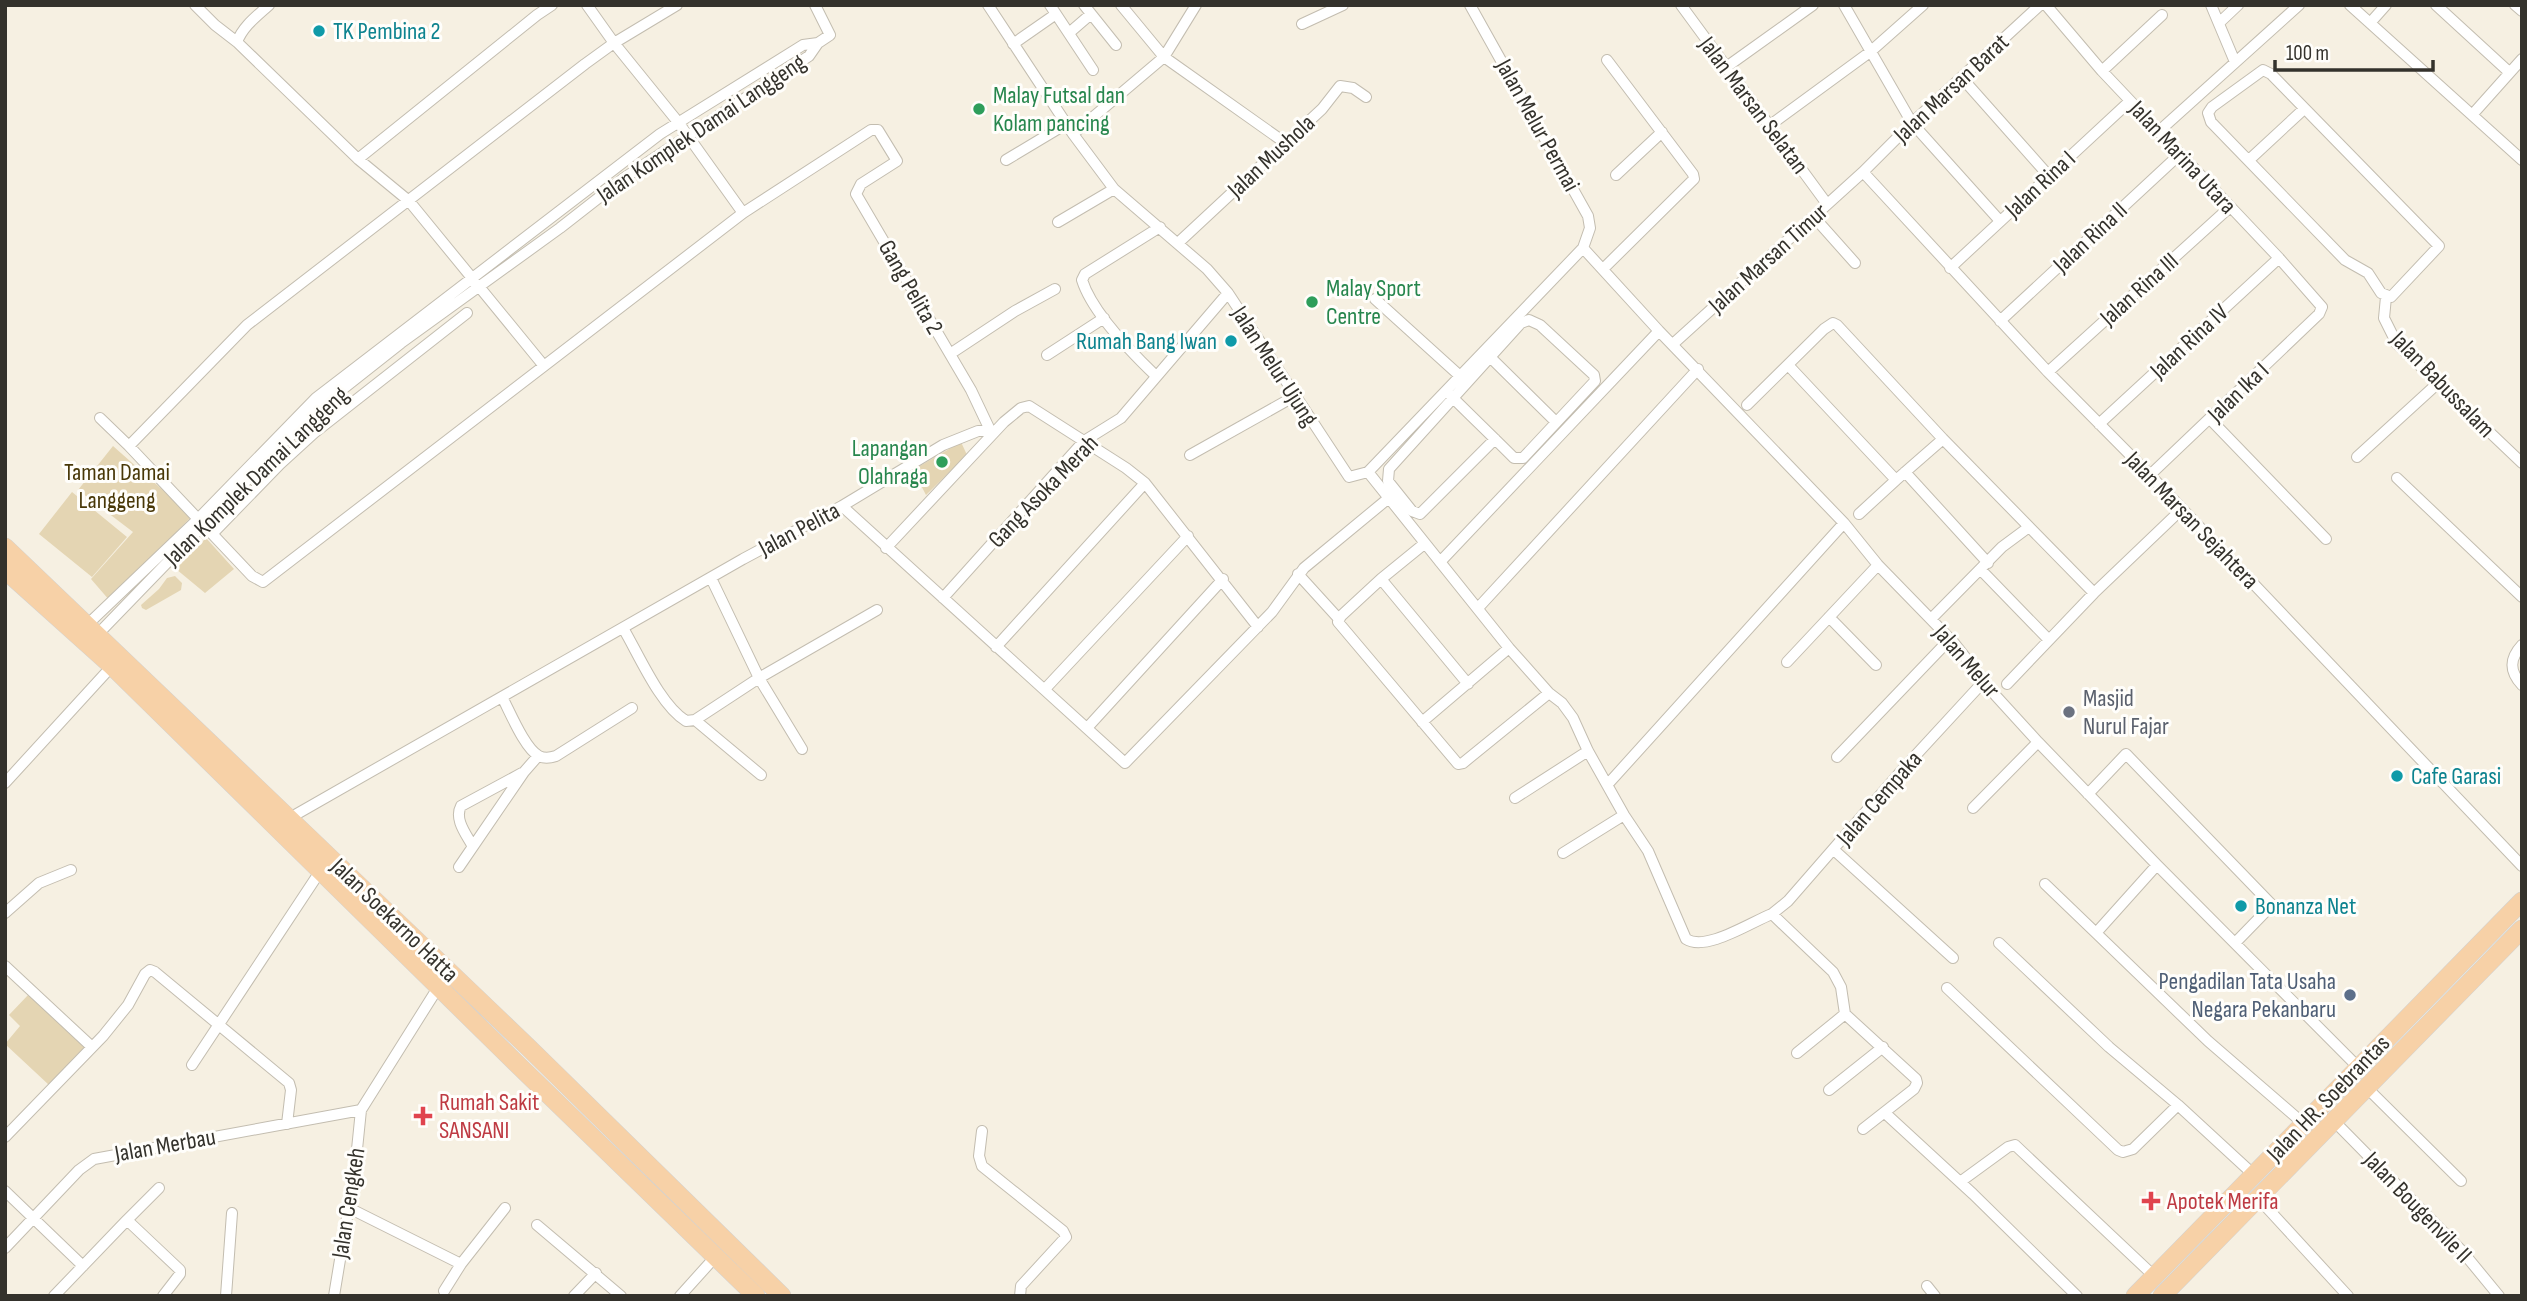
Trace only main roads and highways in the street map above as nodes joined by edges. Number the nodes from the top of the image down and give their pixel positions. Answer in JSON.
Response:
{"nodes":[{"id":1,"x":5,"y":547,"type":"edge"},
{"id":2,"x":5,"y":570,"type":"edge"},
{"id":3,"x":2522,"y":901,"type":"edge"},
{"id":4,"x":2522,"y":929,"type":"edge"},
{"id":5,"x":499,"y":1033,"type":"junction"},
{"id":6,"x":756,"y":1296,"type":"edge"},
{"id":7,"x":782,"y":1296,"type":"edge"},
{"id":8,"x":2135,"y":1296,"type":"edge"},
{"id":9,"x":2162,"y":1296,"type":"edge"}],
"edges":[{"from":1,"to":5,"type":"main road","name":"Jalan Soekarno Hatta"},
{"from":2,"to":5,"type":"main road","name":"Jalan Soekarno Hatta"},
{"from":3,"to":8,"type":"main road","name":"Jalan HR. Soebrantas"},
{"from":4,"to":9,"type":"main road","name":"Jalan HR. Soebrantas"},
{"from":5,"to":6,"type":"main road","name":"Jalan Soekarno Hatta"},
{"from":5,"to":7,"type":"main road","name":"Jalan Soekarno Hatta"}]}
